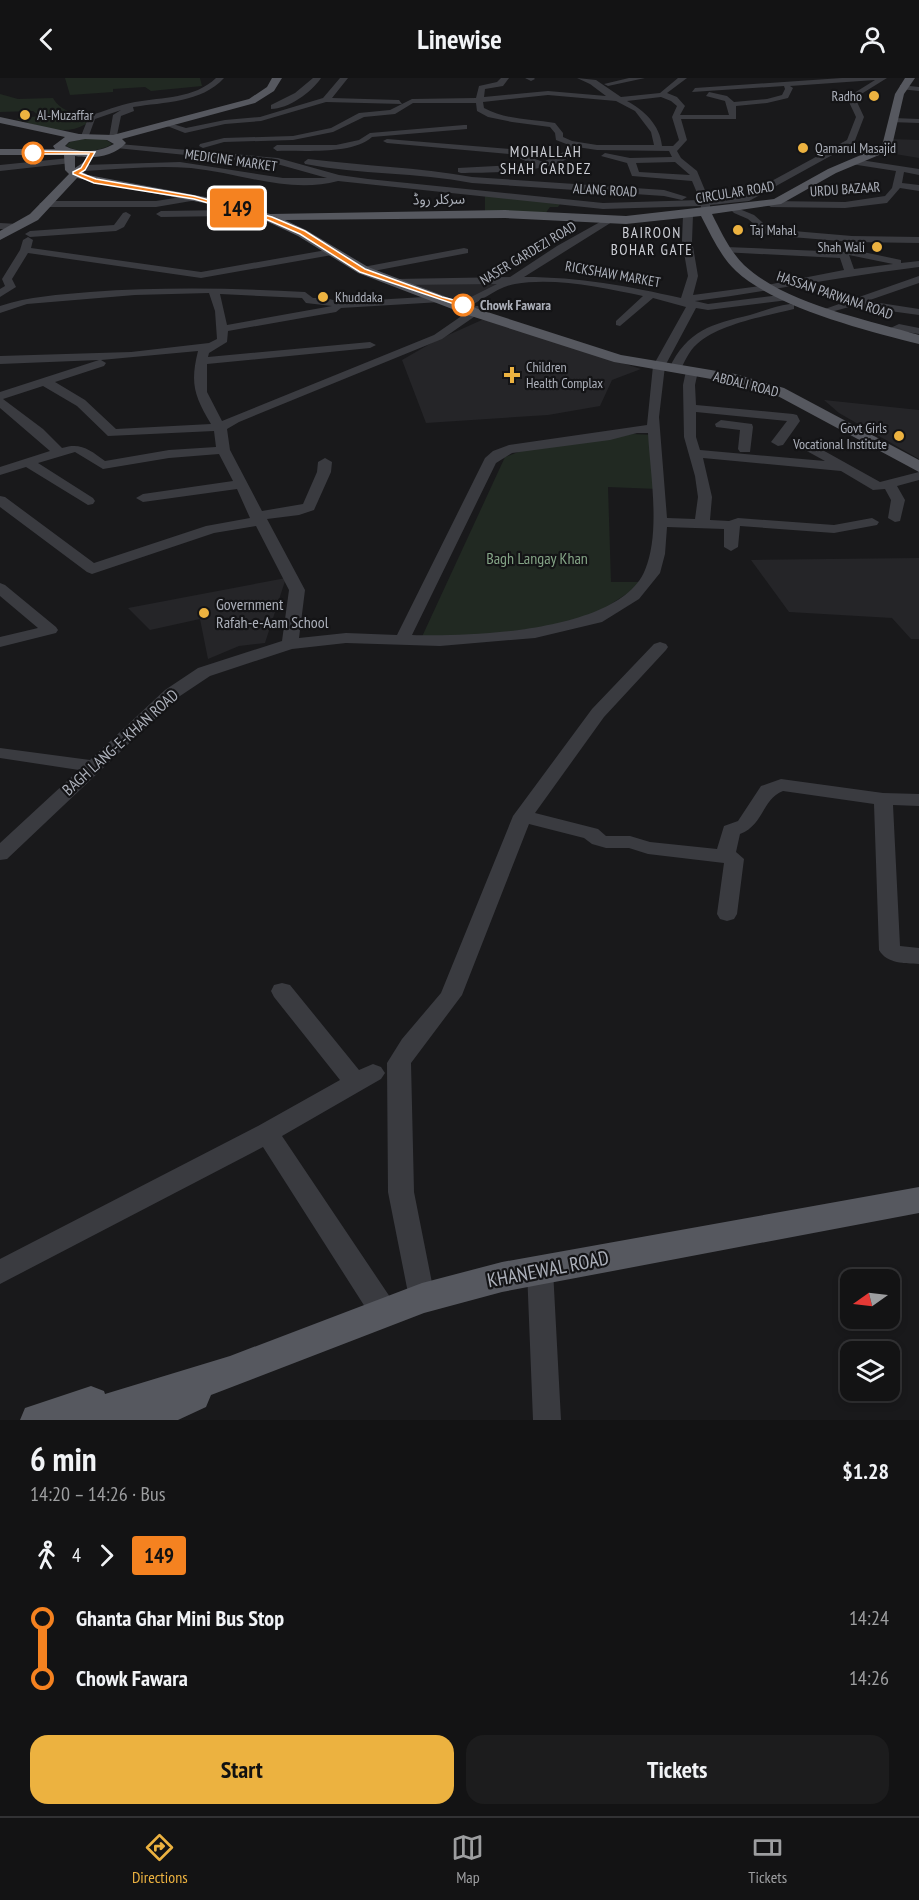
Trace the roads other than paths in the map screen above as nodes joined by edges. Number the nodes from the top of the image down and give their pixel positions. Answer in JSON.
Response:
{"nodes":[{"id":1,"x":220,"y":78,"type":"edge"},
{"id":2,"x":277,"y":78,"type":"edge"},
{"id":3,"x":505,"y":78,"type":"edge"},
{"id":4,"x":581,"y":78,"type":"edge"},
{"id":5,"x":641,"y":78,"type":"edge"},
{"id":6,"x":683,"y":78,"type":"edge"},
{"id":7,"x":776,"y":78,"type":"edge"},
{"id":8,"x":874,"y":78,"type":"edge"},
{"id":9,"x":882,"y":78,"type":"edge"},
{"id":10,"x":330,"y":79,"type":"edge"},
{"id":11,"x":803,"y":80,"type":"edge"},
{"id":12,"x":910,"y":80,"type":"edge"},
{"id":13,"x":785,"y":85,"type":"junction"},
{"id":14,"x":605,"y":86,"type":"junction"},
{"id":15,"x":669,"y":86,"type":"junction"},
{"id":16,"x":919,"y":88,"type":"edge"},
{"id":17,"x":689,"y":89,"type":"junction"},
{"id":18,"x":664,"y":95,"type":"junction"},
{"id":19,"x":642,"y":96,"type":"junction"},
{"id":20,"x":292,"y":99,"type":"junction"},
{"id":21,"x":621,"y":99,"type":"junction"},
{"id":22,"x":480,"y":100,"type":"junction"},
{"id":23,"x":324,"y":101,"type":"junction"},
{"id":24,"x":153,"y":102,"type":"junction"},
{"id":25,"x":407,"y":104,"type":"junction"},
{"id":26,"x":733,"y":104,"type":"junction"},
{"id":27,"x":452,"y":110,"type":"dead end"},
{"id":28,"x":213,"y":112,"type":"junction"},
{"id":29,"x":470,"y":112,"type":"dead end"},
{"id":30,"x":676,"y":117,"type":"junction"},
{"id":31,"x":893,"y":120,"type":"junction"},
{"id":32,"x":0,"y":121,"type":"edge"},
{"id":33,"x":919,"y":121,"type":"edge"},
{"id":34,"x":166,"y":124,"type":"junction"},
{"id":35,"x":89,"y":125,"type":"junction"},
{"id":36,"x":302,"y":127,"type":"dead end"},
{"id":37,"x":464,"y":127,"type":"dead end"},
{"id":38,"x":330,"y":130,"type":"junction"},
{"id":39,"x":46,"y":131,"type":"junction"},
{"id":40,"x":83,"y":137,"type":"junction"},
{"id":41,"x":367,"y":138,"type":"junction"},
{"id":42,"x":116,"y":141,"type":"junction"},
{"id":43,"x":345,"y":145,"type":"junction"},
{"id":44,"x":428,"y":145,"type":"junction"},
{"id":45,"x":203,"y":146,"type":"junction"},
{"id":46,"x":573,"y":146,"type":"junction"},
{"id":47,"x":144,"y":147,"type":"junction"},
{"id":48,"x":658,"y":147,"type":"junction"},
{"id":49,"x":266,"y":149,"type":"dead end"},
{"id":50,"x":675,"y":149,"type":"junction"},
{"id":51,"x":0,"y":152,"type":"edge"},
{"id":52,"x":66,"y":152,"type":"junction"},
{"id":53,"x":93,"y":153,"type":"junction"},
{"id":54,"x":432,"y":155,"type":"dead end"},
{"id":55,"x":605,"y":156,"type":"dead end"},
{"id":56,"x":677,"y":159,"type":"junction"},
{"id":57,"x":630,"y":161,"type":"junction"},
{"id":58,"x":854,"y":162,"type":"junction"},
{"id":59,"x":445,"y":164,"type":"dead end"},
{"id":60,"x":24,"y":165,"type":"junction"},
{"id":61,"x":345,"y":165,"type":"junction"},
{"id":62,"x":544,"y":165,"type":"junction"},
{"id":63,"x":0,"y":168,"type":"edge"},
{"id":64,"x":455,"y":170,"type":"junction"},
{"id":65,"x":900,"y":170,"type":"junction"},
{"id":66,"x":79,"y":171,"type":"junction"},
{"id":67,"x":919,"y":172,"type":"edge"},
{"id":68,"x":320,"y":173,"type":"junction"},
{"id":69,"x":438,"y":173,"type":"junction"},
{"id":70,"x":338,"y":178,"type":"junction"},
{"id":71,"x":694,"y":178,"type":"junction"},
{"id":72,"x":5,"y":179,"type":"dead end"},
{"id":73,"x":317,"y":184,"type":"junction"},
{"id":74,"x":898,"y":185,"type":"junction"},
{"id":75,"x":919,"y":188,"type":"edge"},
{"id":76,"x":416,"y":192,"type":"dead end"},
{"id":77,"x":485,"y":193,"type":"junction"},
{"id":78,"x":194,"y":198,"type":"junction"},
{"id":79,"x":44,"y":204,"type":"junction"},
{"id":80,"x":705,"y":204,"type":"junction"},
{"id":81,"x":771,"y":204,"type":"junction"},
{"id":82,"x":117,"y":205,"type":"junction"},
{"id":83,"x":243,"y":210,"type":"junction"},
{"id":84,"x":737,"y":211,"type":"dead end"},
{"id":85,"x":485,"y":214,"type":"junction"},
{"id":86,"x":126,"y":215,"type":"junction"},
{"id":87,"x":688,"y":215,"type":"junction"},
{"id":88,"x":34,"y":217,"type":"junction"},
{"id":89,"x":270,"y":218,"type":"junction"},
{"id":90,"x":609,"y":220,"type":"junction"},
{"id":91,"x":0,"y":226,"type":"edge"},
{"id":92,"x":18,"y":227,"type":"junction"},
{"id":93,"x":30,"y":234,"type":"junction"},
{"id":94,"x":0,"y":236,"type":"edge"},
{"id":95,"x":919,"y":240,"type":"edge"},
{"id":96,"x":25,"y":250,"type":"junction"},
{"id":97,"x":726,"y":250,"type":"junction"},
{"id":98,"x":332,"y":252,"type":"junction"},
{"id":99,"x":849,"y":252,"type":"dead end"},
{"id":100,"x":468,"y":262,"type":"junction"},
{"id":101,"x":917,"y":266,"type":"edge"},
{"id":102,"x":363,"y":270,"type":"junction"},
{"id":103,"x":850,"y":272,"type":"junction"},
{"id":104,"x":919,"y":279,"type":"edge"},
{"id":105,"x":513,"y":280,"type":"junction"},
{"id":106,"x":395,"y":282,"type":"junction"},
{"id":107,"x":767,"y":288,"type":"junction"},
{"id":108,"x":897,"y":289,"type":"junction"},
{"id":109,"x":213,"y":290,"type":"junction"},
{"id":110,"x":919,"y":291,"type":"edge"},
{"id":111,"x":0,"y":294,"type":"edge"},
{"id":112,"x":651,"y":295,"type":"junction"},
{"id":113,"x":788,"y":297,"type":"junction"},
{"id":114,"x":866,"y":297,"type":"junction"},
{"id":115,"x":441,"y":299,"type":"junction"},
{"id":116,"x":25,"y":301,"type":"junction"},
{"id":117,"x":851,"y":302,"type":"junction"},
{"id":118,"x":689,"y":303,"type":"junction"},
{"id":119,"x":808,"y":303,"type":"junction"},
{"id":120,"x":339,"y":305,"type":"junction"},
{"id":121,"x":469,"y":308,"type":"junction"},
{"id":122,"x":0,"y":310,"type":"edge"},
{"id":123,"x":827,"y":310,"type":"junction"},
{"id":124,"x":919,"y":312,"type":"edge"},
{"id":125,"x":620,"y":323,"type":"dead end"},
{"id":126,"x":222,"y":329,"type":"junction"},
{"id":127,"x":919,"y":330,"type":"edge"},
{"id":128,"x":890,"y":331,"type":"junction"},
{"id":129,"x":919,"y":340,"type":"edge"},
{"id":130,"x":370,"y":345,"type":"dead end"},
{"id":131,"x":215,"y":346,"type":"junction"},
{"id":132,"x":131,"y":355,"type":"junction"},
{"id":133,"x":0,"y":360,"type":"edge"},
{"id":134,"x":202,"y":361,"type":"junction"},
{"id":135,"x":667,"y":367,"type":"junction"},
{"id":136,"x":692,"y":371,"type":"junction"},
{"id":137,"x":46,"y":382,"type":"junction"},
{"id":138,"x":0,"y":396,"type":"edge"},
{"id":139,"x":0,"y":402,"type":"edge"},
{"id":140,"x":691,"y":408,"type":"junction"},
{"id":141,"x":721,"y":417,"type":"junction"},
{"id":142,"x":219,"y":427,"type":"junction"},
{"id":143,"x":654,"y":429,"type":"junction"},
{"id":144,"x":778,"y":442,"type":"dead end"},
{"id":145,"x":810,"y":447,"type":"dead end"},
{"id":146,"x":745,"y":449,"type":"dead end"},
{"id":147,"x":223,"y":450,"type":"junction"},
{"id":148,"x":59,"y":452,"type":"junction"},
{"id":149,"x":694,"y":453,"type":"junction"},
{"id":150,"x":726,"y":456,"type":"junction"},
{"id":151,"x":27,"y":462,"type":"junction"},
{"id":152,"x":325,"y":462,"type":"dead end"},
{"id":153,"x":841,"y":467,"type":"junction"},
{"id":154,"x":919,"y":467,"type":"edge"},
{"id":155,"x":0,"y":471,"type":"edge"},
{"id":156,"x":919,"y":477,"type":"edge"},
{"id":157,"x":240,"y":484,"type":"junction"},
{"id":158,"x":889,"y":485,"type":"junction"},
{"id":159,"x":143,"y":498,"type":"dead end"},
{"id":160,"x":0,"y":500,"type":"edge"},
{"id":161,"x":88,"y":501,"type":"dead end"},
{"id":162,"x":257,"y":518,"type":"junction"},
{"id":163,"x":895,"y":518,"type":"dead end"},
{"id":164,"x":660,"y":522,"type":"junction"},
{"id":165,"x":872,"y":522,"type":"dead end"},
{"id":166,"x":702,"y":524,"type":"junction"},
{"id":167,"x":731,"y":525,"type":"junction"},
{"id":168,"x":731,"y":547,"type":"dead end"},
{"id":169,"x":0,"y":588,"type":"edge"},
{"id":170,"x":402,"y":640,"type":"junction"},
{"id":171,"x":0,"y":642,"type":"edge"},
{"id":172,"x":290,"y":644,"type":"junction"},
{"id":173,"x":660,"y":647,"type":"dead end"},
{"id":174,"x":0,"y":753,"type":"edge"},
{"id":175,"x":93,"y":766,"type":"junction"},
{"id":176,"x":883,"y":799,"type":"junction"},
{"id":177,"x":919,"y":800,"type":"edge"},
{"id":178,"x":524,"y":816,"type":"junction"},
{"id":179,"x":0,"y":855,"type":"edge"},
{"id":180,"x":725,"y":856,"type":"junction"},
{"id":181,"x":727,"y":914,"type":"dead end"},
{"id":182,"x":919,"y":956,"type":"edge"},
{"id":183,"x":282,"y":991,"type":"dead end"},
{"id":184,"x":267,"y":1133,"type":"junction"},
{"id":185,"x":919,"y":1200,"type":"edge"},
{"id":186,"x":540,"y":1270,"type":"junction"},
{"id":187,"x":0,"y":1272,"type":"edge"},
{"id":188,"x":422,"y":1298,"type":"junction"},
{"id":189,"x":384,"y":1312,"type":"junction"},
{"id":190,"x":230,"y":1372,"type":"junction"},
{"id":191,"x":189,"y":1384,"type":"junction"},
{"id":192,"x":38,"y":1420,"type":"edge"},
{"id":193,"x":76,"y":1420,"type":"edge"},
{"id":194,"x":109,"y":1420,"type":"edge"},
{"id":195,"x":139,"y":1420,"type":"edge"},
{"id":196,"x":547,"y":1420,"type":"edge"}],
"edges":[{"from":1,"to":24,"type":"street"},
{"from":2,"to":28,"type":"main road"},
{"from":3,"to":22,"type":"street"},
{"from":4,"to":14,"type":"street"},
{"from":5,"to":14,"type":"street"},
{"from":6,"to":15,"type":"street"},
{"from":7,"to":11,"type":"street"},
{"from":8,"to":11,"type":"street"},
{"from":9,"to":80,"type":"street","name":"ALANG ROAD"},
{"from":10,"to":20,"type":"street"},
{"from":10,"to":23,"type":"street"},
{"from":11,"to":13,"type":"street"},
{"from":12,"to":16,"type":"street"},
{"from":12,"to":31,"type":"main road","name":"CIRCULAR ROAD"},
{"from":13,"to":17,"type":"street"},
{"from":13,"to":26,"type":"street"},
{"from":14,"to":19,"type":"street"},
{"from":14,"to":21,"type":"street"},
{"from":15,"to":17,"type":"street"},
{"from":15,"to":18,"type":"street"},
{"from":17,"to":26,"type":"street"},
{"from":18,"to":19,"type":"street"},
{"from":18,"to":30,"type":"street"},
{"from":19,"to":21,"type":"street"},
{"from":20,"to":23,"type":"street"},
{"from":20,"to":28,"type":"street"},
{"from":21,"to":22,"type":"street"},
{"from":21,"to":48,"type":"street"},
{"from":22,"to":25,"type":"street"},
{"from":22,"to":29,"type":"street"},
{"from":22,"to":46,"type":"street"},
{"from":23,"to":25,"type":"street"},
{"from":23,"to":34,"type":"street"},
{"from":24,"to":35,"type":"street"},
{"from":24,"to":42,"type":"street"},
{"from":25,"to":27,"type":"street"},
{"from":25,"to":38,"type":"street"},
{"from":26,"to":30,"type":"street"},
{"from":28,"to":34,"type":"main road"},
{"from":30,"to":50,"type":"street"},
{"from":31,"to":33,"type":"street"},
{"from":31,"to":58,"type":"main road","name":"CIRCULAR ROAD"},
{"from":32,"to":39,"type":"main road"},
{"from":32,"to":52,"type":"main road"},
{"from":34,"to":42,"type":"main road"},
{"from":35,"to":39,"type":"main road"},
{"from":35,"to":40,"type":"street"},
{"from":36,"to":38,"type":"street"},
{"from":37,"to":41,"type":"street"},
{"from":38,"to":41,"type":"street"},
{"from":38,"to":45,"type":"street"},
{"from":39,"to":40,"type":"main road"},
{"from":40,"to":42,"type":"main road"},
{"from":40,"to":52,"type":"main road"},
{"from":41,"to":43,"type":"street"},
{"from":41,"to":44,"type":"street"},
{"from":42,"to":47,"type":"street","name":"ALANG ROAD"},
{"from":42,"to":53,"type":"main road"},
{"from":43,"to":49,"type":"street"},
{"from":43,"to":61,"type":"street"},
{"from":44,"to":54,"type":"street"},
{"from":44,"to":62,"type":"street"},
{"from":45,"to":47,"type":"street"},
{"from":45,"to":61,"type":"street"},
{"from":46,"to":48,"type":"street"},
{"from":46,"to":62,"type":"street"},
{"from":47,"to":68,"type":"street","name":"ALANG ROAD"},
{"from":48,"to":50,"type":"street"},
{"from":50,"to":56,"type":"street"},
{"from":51,"to":52,"type":"main road"},
{"from":52,"to":53,"type":"main road"},
{"from":52,"to":60,"type":"street"},
{"from":52,"to":66,"type":"main road"},
{"from":53,"to":66,"type":"main road"},
{"from":55,"to":57,"type":"street"},
{"from":56,"to":57,"type":"street"},
{"from":56,"to":71,"type":"street"},
{"from":57,"to":71,"type":"street"},
{"from":58,"to":65,"type":"street"},
{"from":58,"to":81,"type":"main road","name":"CIRCULAR ROAD"},
{"from":59,"to":64,"type":"street"},
{"from":60,"to":63,"type":"street"},
{"from":60,"to":72,"type":"street"},
{"from":61,"to":68,"type":"street"},
{"from":61,"to":69,"type":"street"},
{"from":62,"to":64,"type":"street"},
{"from":64,"to":69,"type":"street"},
{"from":65,"to":67,"type":"street"},
{"from":65,"to":74,"type":"street","name":"URDU BAZAAR"},
{"from":66,"to":73,"type":"street","name":"MEDICINE MARKET"},
{"from":66,"to":78,"type":"main road","name":"ABDALI ROAD"},
{"from":66,"to":79,"type":"main road"},
{"from":68,"to":70,"type":"street","name":"ALANG ROAD"},
{"from":69,"to":80,"type":"street"},
{"from":70,"to":73,"type":"street","name":"MEDICINE MARKET"},
{"from":70,"to":77,"type":"street","name":"ALANG ROAD"},
{"from":71,"to":80,"type":"street"},
{"from":73,"to":76,"type":"street"},
{"from":74,"to":75,"type":"street"},
{"from":74,"to":81,"type":"street","name":"URDU BAZAAR"},
{"from":77,"to":80,"type":"street","name":"ALANG ROAD"},
{"from":77,"to":85,"type":"street"},
{"from":78,"to":82,"type":"street"},
{"from":78,"to":83,"type":"main road","name":"ABDALI ROAD"},
{"from":79,"to":82,"type":"street"},
{"from":79,"to":88,"type":"main road"},
{"from":80,"to":81,"type":"main road","name":"CIRCULAR ROAD"},
{"from":80,"to":87,"type":"main road","name":"CIRCULAR ROAD"},
{"from":80,"to":97,"type":"main road","name":"HASSAN PARWANA ROAD"},
{"from":82,"to":86,"type":"street"},
{"from":83,"to":86,"type":"street"},
{"from":83,"to":89,"type":"main road","name":"ABDALI ROAD"},
{"from":84,"to":95,"type":"street"},
{"from":85,"to":89,"type":"main road","name":"سرکلر روڈ"},
{"from":85,"to":90,"type":"main road","name":"سرکلر روڈ"},
{"from":86,"to":93,"type":"street"},
{"from":87,"to":90,"type":"main road","name":"CIRCULAR ROAD"},
{"from":87,"to":118,"type":"street"},
{"from":88,"to":92,"type":"main road"},
{"from":88,"to":93,"type":"street"},
{"from":89,"to":98,"type":"main road","name":"ABDALI ROAD"},
{"from":90,"to":105,"type":"street","name":"NASER GARDEZI ROAD"},
{"from":91,"to":92,"type":"street"},
{"from":92,"to":94,"type":"main road"},
{"from":93,"to":96,"type":"street"},
{"from":96,"to":98,"type":"street"},
{"from":96,"to":111,"type":"street"},
{"from":97,"to":103,"type":"street"},
{"from":97,"to":107,"type":"main road","name":"HASSAN PARWANA ROAD"},
{"from":98,"to":102,"type":"main road","name":"ABDALI ROAD"},
{"from":99,"to":101,"type":"street"},
{"from":100,"to":102,"type":"street"},
{"from":100,"to":105,"type":"street","name":"RICKSHAW MARKET"},
{"from":100,"to":106,"type":"street","name":"RICKSHAW MARKET"},
{"from":101,"to":103,"type":"street"},
{"from":101,"to":114,"type":"street"},
{"from":102,"to":106,"type":"main road","name":"ABDALI ROAD"},
{"from":103,"to":107,"type":"street"},
{"from":104,"to":108,"type":"street"},
{"from":105,"to":112,"type":"street","name":"RICKSHAW MARKET"},
{"from":105,"to":121,"type":"street","name":"NASER GARDEZI ROAD"},
{"from":106,"to":115,"type":"main road","name":"ABDALI ROAD"},
{"from":107,"to":113,"type":"main road","name":"HASSAN PARWANA ROAD"},
{"from":107,"to":118,"type":"street"},
{"from":108,"to":110,"type":"street"},
{"from":108,"to":114,"type":"street"},
{"from":109,"to":116,"type":"street"},
{"from":109,"to":120,"type":"street"},
{"from":109,"to":126,"type":"street"},
{"from":111,"to":116,"type":"street"},
{"from":112,"to":118,"type":"street","name":"RICKSHAW MARKET"},
{"from":112,"to":125,"type":"street"},
{"from":113,"to":118,"type":"street","name":"RICKSHAW MARKET"},
{"from":113,"to":119,"type":"main road","name":"HASSAN PARWANA ROAD"},
{"from":114,"to":117,"type":"street"},
{"from":115,"to":120,"type":"street"},
{"from":115,"to":121,"type":"main road","name":"ABDALI ROAD"},
{"from":116,"to":122,"type":"street"},
{"from":117,"to":123,"type":"street"},
{"from":117,"to":124,"type":"street"},
{"from":118,"to":135,"type":"street"},
{"from":119,"to":123,"type":"main road","name":"HASSAN PARWANA ROAD"},
{"from":119,"to":135,"type":"street"},
{"from":120,"to":126,"type":"street"},
{"from":121,"to":135,"type":"main road","name":"ABDALI ROAD"},
{"from":121,"to":142,"type":"street","name":"NASER GARDEZI ROAD"},
{"from":123,"to":128,"type":"main road","name":"HASSAN PARWANA ROAD"},
{"from":126,"to":131,"type":"street"},
{"from":127,"to":128,"type":"street"},
{"from":128,"to":129,"type":"main road","name":"HASSAN PARWANA ROAD"},
{"from":130,"to":134,"type":"street"},
{"from":131,"to":132,"type":"street"},
{"from":131,"to":134,"type":"street"},
{"from":132,"to":133,"type":"street"},
{"from":132,"to":137,"type":"street"},
{"from":134,"to":142,"type":"street"},
{"from":135,"to":136,"type":"main road","name":"ABDALI ROAD"},
{"from":135,"to":143,"type":"street"},
{"from":136,"to":140,"type":"street"},
{"from":136,"to":154,"type":"main road","name":"ABDALI ROAD"},
{"from":137,"to":138,"type":"street"},
{"from":137,"to":142,"type":"street"},
{"from":139,"to":148,"type":"street"},
{"from":140,"to":141,"type":"street"},
{"from":140,"to":149,"type":"street"},
{"from":141,"to":144,"type":"street"},
{"from":141,"to":146,"type":"street"},
{"from":141,"to":150,"type":"street"},
{"from":142,"to":147,"type":"street"},
{"from":143,"to":164,"type":"street"},
{"from":143,"to":170,"type":"street"},
{"from":145,"to":153,"type":"street"},
{"from":147,"to":148,"type":"street"},
{"from":147,"to":157,"type":"street"},
{"from":148,"to":151,"type":"street"},
{"from":149,"to":150,"type":"street"},
{"from":149,"to":166,"type":"street"},
{"from":150,"to":153,"type":"street"},
{"from":151,"to":155,"type":"street"},
{"from":151,"to":161,"type":"street"},
{"from":152,"to":162,"type":"street"},
{"from":153,"to":158,"type":"street"},
{"from":156,"to":158,"type":"street"},
{"from":157,"to":159,"type":"street"},
{"from":157,"to":162,"type":"street"},
{"from":158,"to":163,"type":"street"},
{"from":160,"to":162,"type":"street"},
{"from":162,"to":172,"type":"street"},
{"from":164,"to":166,"type":"street"},
{"from":164,"to":170,"type":"street"},
{"from":165,"to":167,"type":"street"},
{"from":166,"to":167,"type":"street"},
{"from":167,"to":168,"type":"street"},
{"from":169,"to":171,"type":"street"},
{"from":170,"to":172,"type":"street","name":"BAGH LANG-E-KHAN ROAD"},
{"from":172,"to":175,"type":"street","name":"BAGH LANG-E-KHAN ROAD"},
{"from":173,"to":178,"type":"street"},
{"from":174,"to":175,"type":"street"},
{"from":175,"to":179,"type":"street","name":"BAGH LANG-E-KHAN ROAD"},
{"from":176,"to":177,"type":"street"},
{"from":176,"to":180,"type":"street"},
{"from":176,"to":182,"type":"street"},
{"from":178,"to":180,"type":"street"},
{"from":178,"to":188,"type":"street"},
{"from":180,"to":181,"type":"street"},
{"from":183,"to":184,"type":"street"},
{"from":184,"to":187,"type":"street"},
{"from":184,"to":189,"type":"street"},
{"from":185,"to":186,"type":"main road","name":"KHANEWAL ROAD"},
{"from":186,"to":188,"type":"main road","name":"KHANEWAL ROAD"},
{"from":186,"to":196,"type":"street"},
{"from":188,"to":189,"type":"main road","name":"KHANEWAL ROAD"},
{"from":189,"to":190,"type":"main road","name":"KHANEWAL ROAD"},
{"from":190,"to":191,"type":"main road","name":"KHANEWAL ROAD"},
{"from":190,"to":195,"type":"main road"},
{"from":191,"to":192,"type":"main road"},
{"from":191,"to":193,"type":"main road","name":"KHANEWAL ROAD"},
{"from":191,"to":194,"type":"main road","name":"KHANEWAL ROAD"}]}
